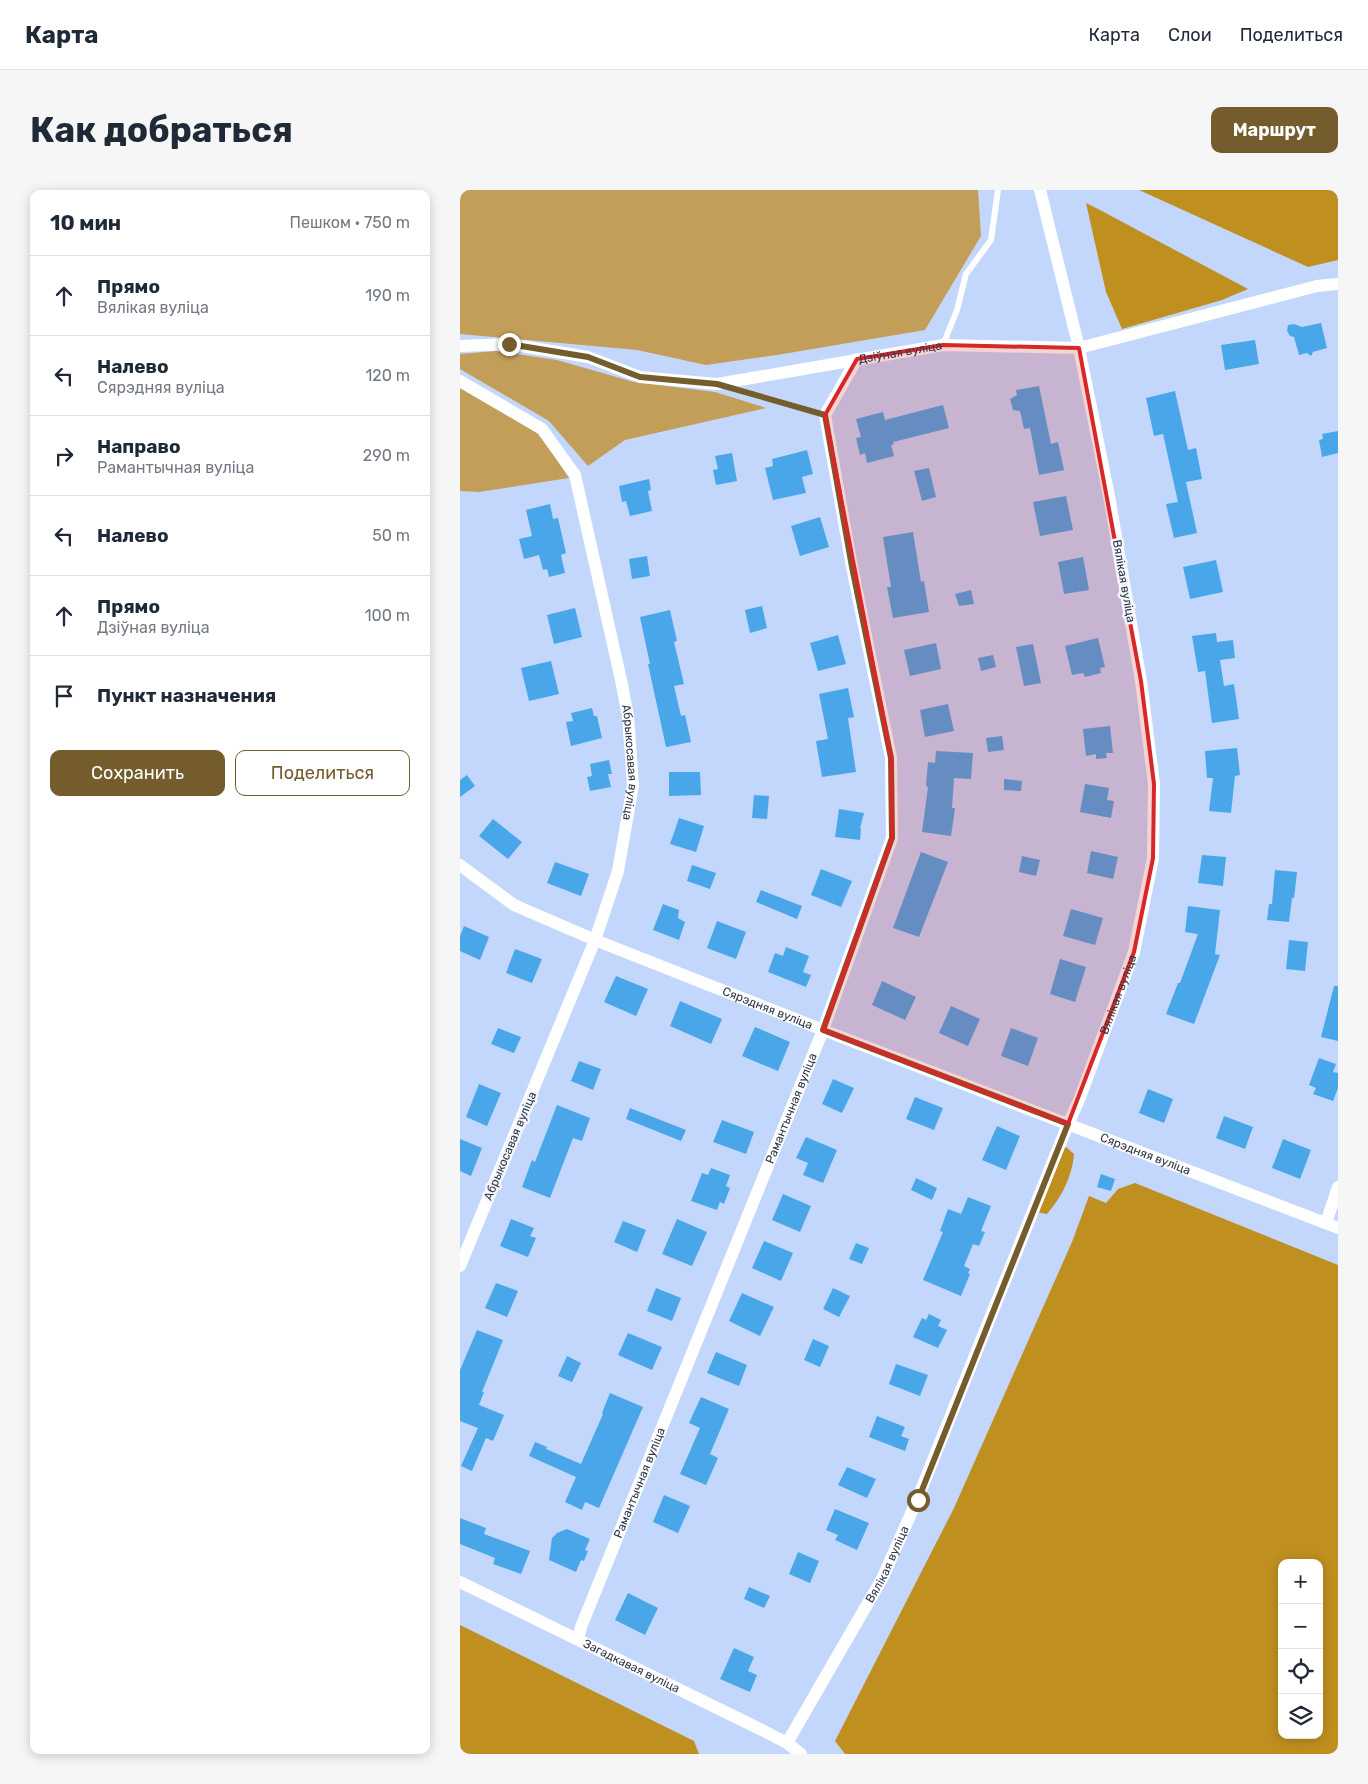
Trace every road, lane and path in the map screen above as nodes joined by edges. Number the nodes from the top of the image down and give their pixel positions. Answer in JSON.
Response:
{"nodes":[{"id":1,"x":998,"y":190,"type":"edge"},
{"id":2,"x":1040,"y":190,"type":"edge"},
{"id":3,"x":1338,"y":284,"type":"edge"},
{"id":4,"x":943,"y":345,"type":"junction"},
{"id":5,"x":460,"y":346,"type":"edge"},
{"id":6,"x":1079,"y":348,"type":"junction"},
{"id":7,"x":857,"y":359,"type":"junction"},
{"id":8,"x":460,"y":381,"type":"edge"},
{"id":9,"x":717,"y":384,"type":"junction"},
{"id":10,"x":825,"y":415,"type":"junction"},
{"id":11,"x":460,"y":865,"type":"edge"},
{"id":12,"x":595,"y":940,"type":"junction"},
{"id":13,"x":823,"y":1030,"type":"junction"},
{"id":14,"x":1068,"y":1124,"type":"junction"},
{"id":15,"x":1338,"y":1187,"type":"edge"},
{"id":16,"x":1326,"y":1223,"type":"junction"},
{"id":17,"x":1338,"y":1228,"type":"edge"},
{"id":18,"x":460,"y":1266,"type":"edge"},
{"id":19,"x":460,"y":1582,"type":"edge"},
{"id":20,"x":578,"y":1639,"type":"junction"},
{"id":21,"x":787,"y":1743,"type":"junction"},
{"id":22,"x":801,"y":1754,"type":"edge"}],
"edges":[{"from":1,"to":4,"type":"lane"},
{"from":2,"to":6,"type":"street","name":"Вялікая вуліца"},
{"from":3,"to":6,"type":"street","name":"Дзіўная вуліца"},
{"from":4,"to":6,"type":"street","name":"Дзіўная вуліца"},
{"from":4,"to":7,"type":"street","name":"Дзіўная вуліца"},
{"from":5,"to":9,"type":"street","name":"Дзіўная вуліца"},
{"from":6,"to":14,"type":"street","name":"Вялікая вуліца"},
{"from":7,"to":9,"type":"street","name":"Дзіўная вуліца"},
{"from":7,"to":10,"type":"street"},
{"from":8,"to":12,"type":"street","name":"Абрыкосавая вуліца"},
{"from":9,"to":10,"type":"lane"},
{"from":10,"to":13,"type":"street","name":"Рамантычная вуліца"},
{"from":11,"to":12,"type":"street","name":"Сярэдняя вуліца"},
{"from":12,"to":13,"type":"street","name":"Сярэдняя вуліца"},
{"from":12,"to":18,"type":"street","name":"Абрыкосавая вуліца"},
{"from":13,"to":14,"type":"street","name":"Сярэдняя вуліца"},
{"from":13,"to":20,"type":"street","name":"Рамантычная вуліца"},
{"from":14,"to":16,"type":"street","name":"Сярэдняя вуліца"},
{"from":14,"to":21,"type":"street","name":"Вялікая вуліца"},
{"from":15,"to":16,"type":"street"},
{"from":16,"to":17,"type":"street","name":"Сярэдняя вуліца"},
{"from":19,"to":20,"type":"street","name":"Загадкавая вуліца"},
{"from":20,"to":21,"type":"street","name":"Загадкавая вуліца"},
{"from":21,"to":22,"type":"street","name":"Загадкавая вуліца"}]}
